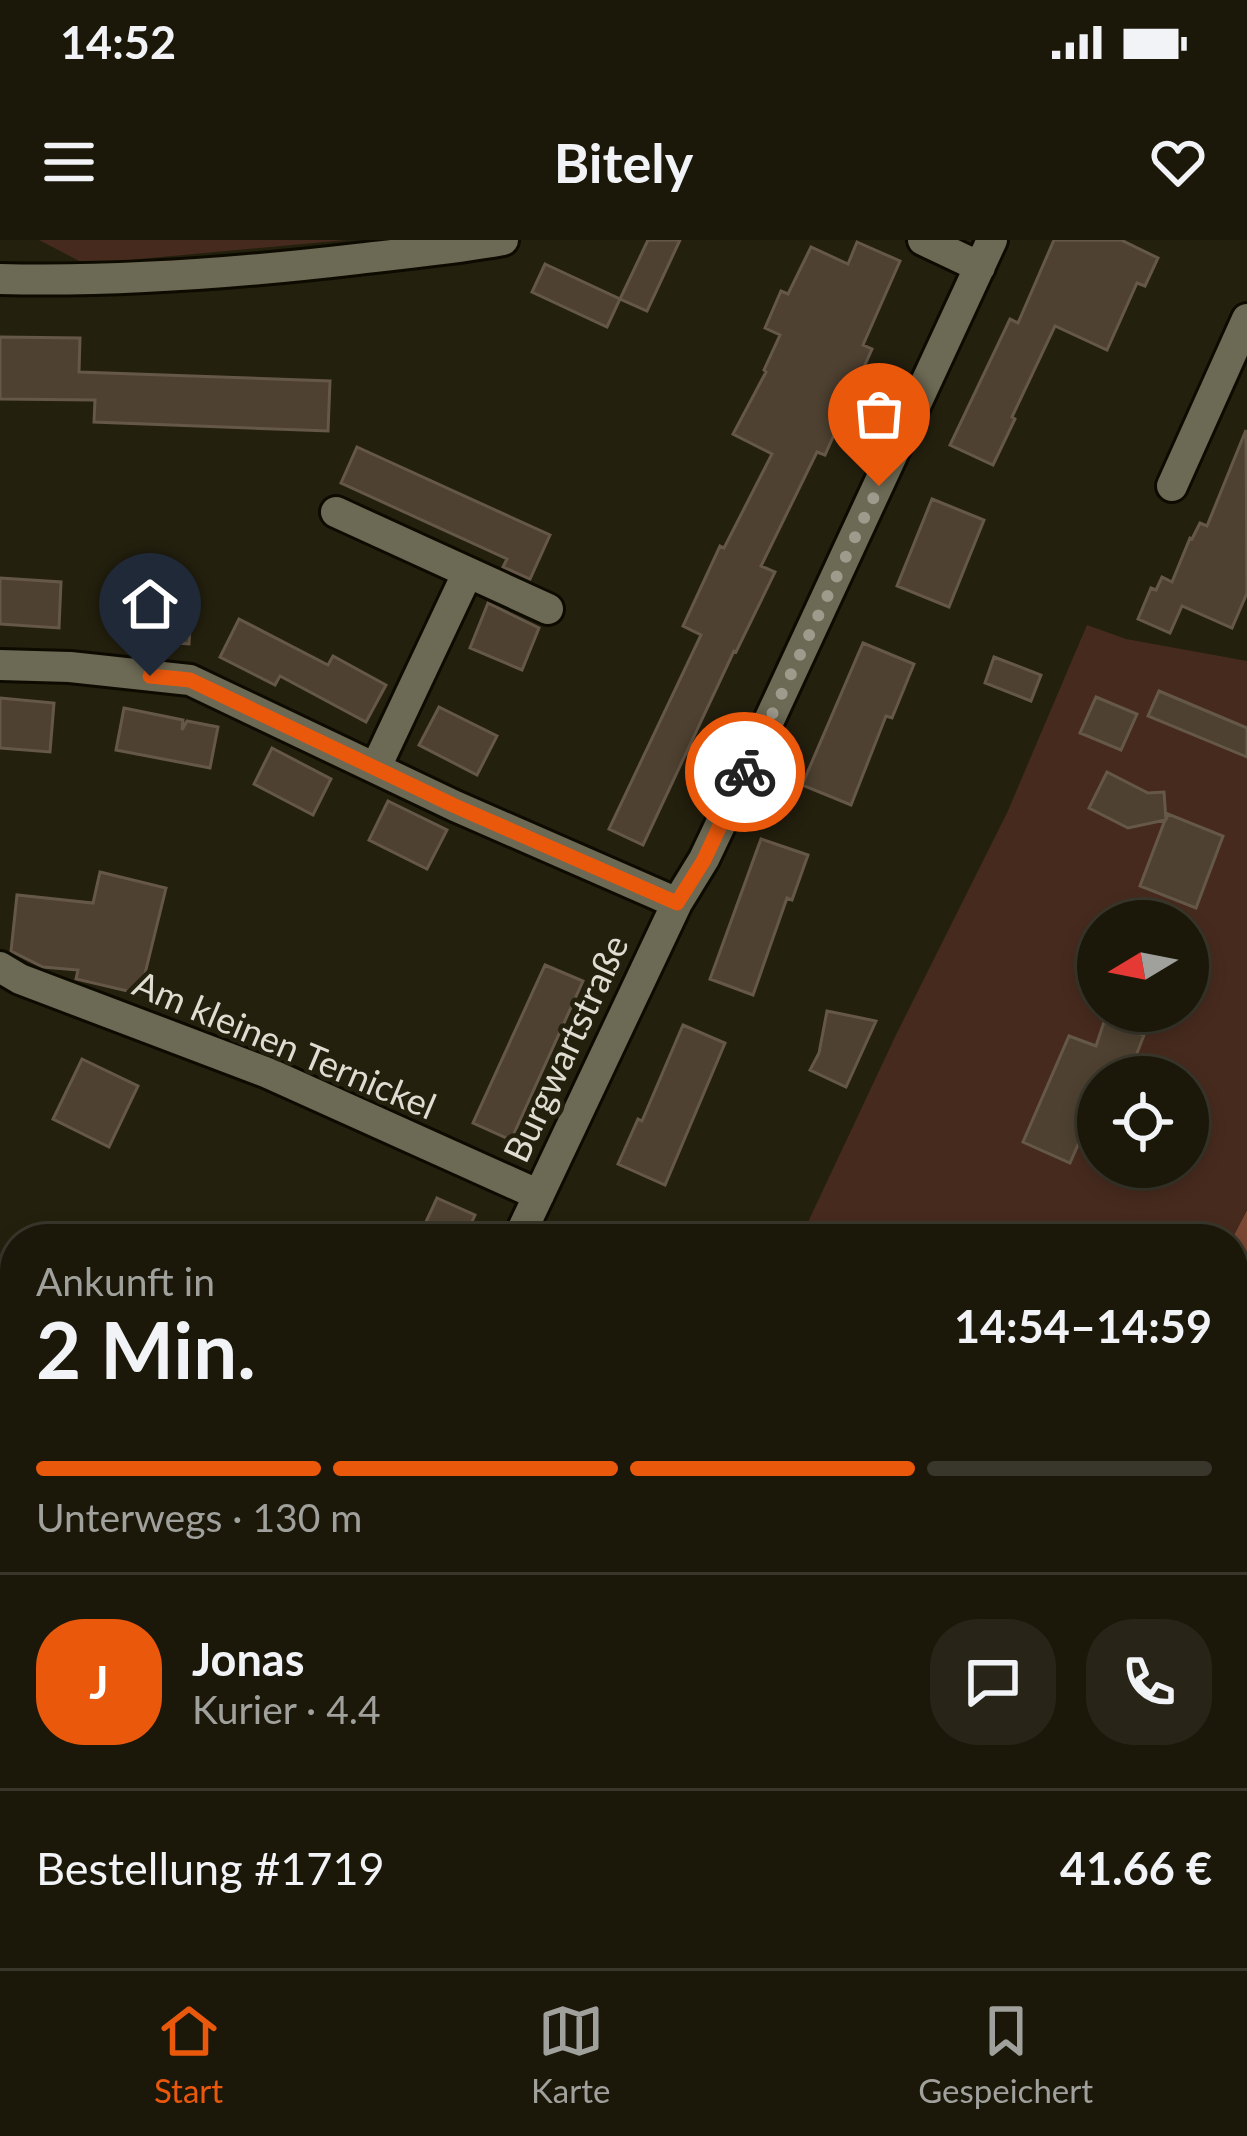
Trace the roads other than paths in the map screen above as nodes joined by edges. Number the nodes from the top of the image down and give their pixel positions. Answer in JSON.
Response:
{"nodes":[{"id":1,"x":503,"y":240,"type":"edge"},
{"id":2,"x":923,"y":240,"type":"edge"},
{"id":3,"x":986,"y":254,"type":"edge"},
{"id":4,"x":0,"y":279,"type":"edge"},
{"id":5,"x":1247,"y":319,"type":"edge"},
{"id":6,"x":1172,"y":486,"type":"dead end"},
{"id":7,"x":336,"y":512,"type":"dead end"},
{"id":8,"x":467,"y":574,"type":"junction"},
{"id":9,"x":548,"y":609,"type":"dead end"},
{"id":10,"x":0,"y":664,"type":"edge"},
{"id":11,"x":376,"y":767,"type":"junction"},
{"id":12,"x":677,"y":903,"type":"junction"},
{"id":13,"x":0,"y":967,"type":"edge"},
{"id":14,"x":539,"y":1196,"type":"junction"},
{"id":15,"x":525,"y":1224,"type":"edge"}],
"edges":[{"from":1,"to":4,"type":"street"},
{"from":2,"to":3,"type":"street"},
{"from":3,"to":12,"type":"street","name":"Burgwartstraße"},
{"from":5,"to":6,"type":"street"},
{"from":7,"to":8,"type":"street"},
{"from":8,"to":9,"type":"street"},
{"from":8,"to":11,"type":"street"},
{"from":10,"to":11,"type":"street"},
{"from":11,"to":12,"type":"street"},
{"from":12,"to":14,"type":"street","name":"Burgwartstraße"},
{"from":13,"to":14,"type":"street","name":"Am kleinen Ternickel"},
{"from":14,"to":15,"type":"street","name":"Burgwartstraße"}]}
